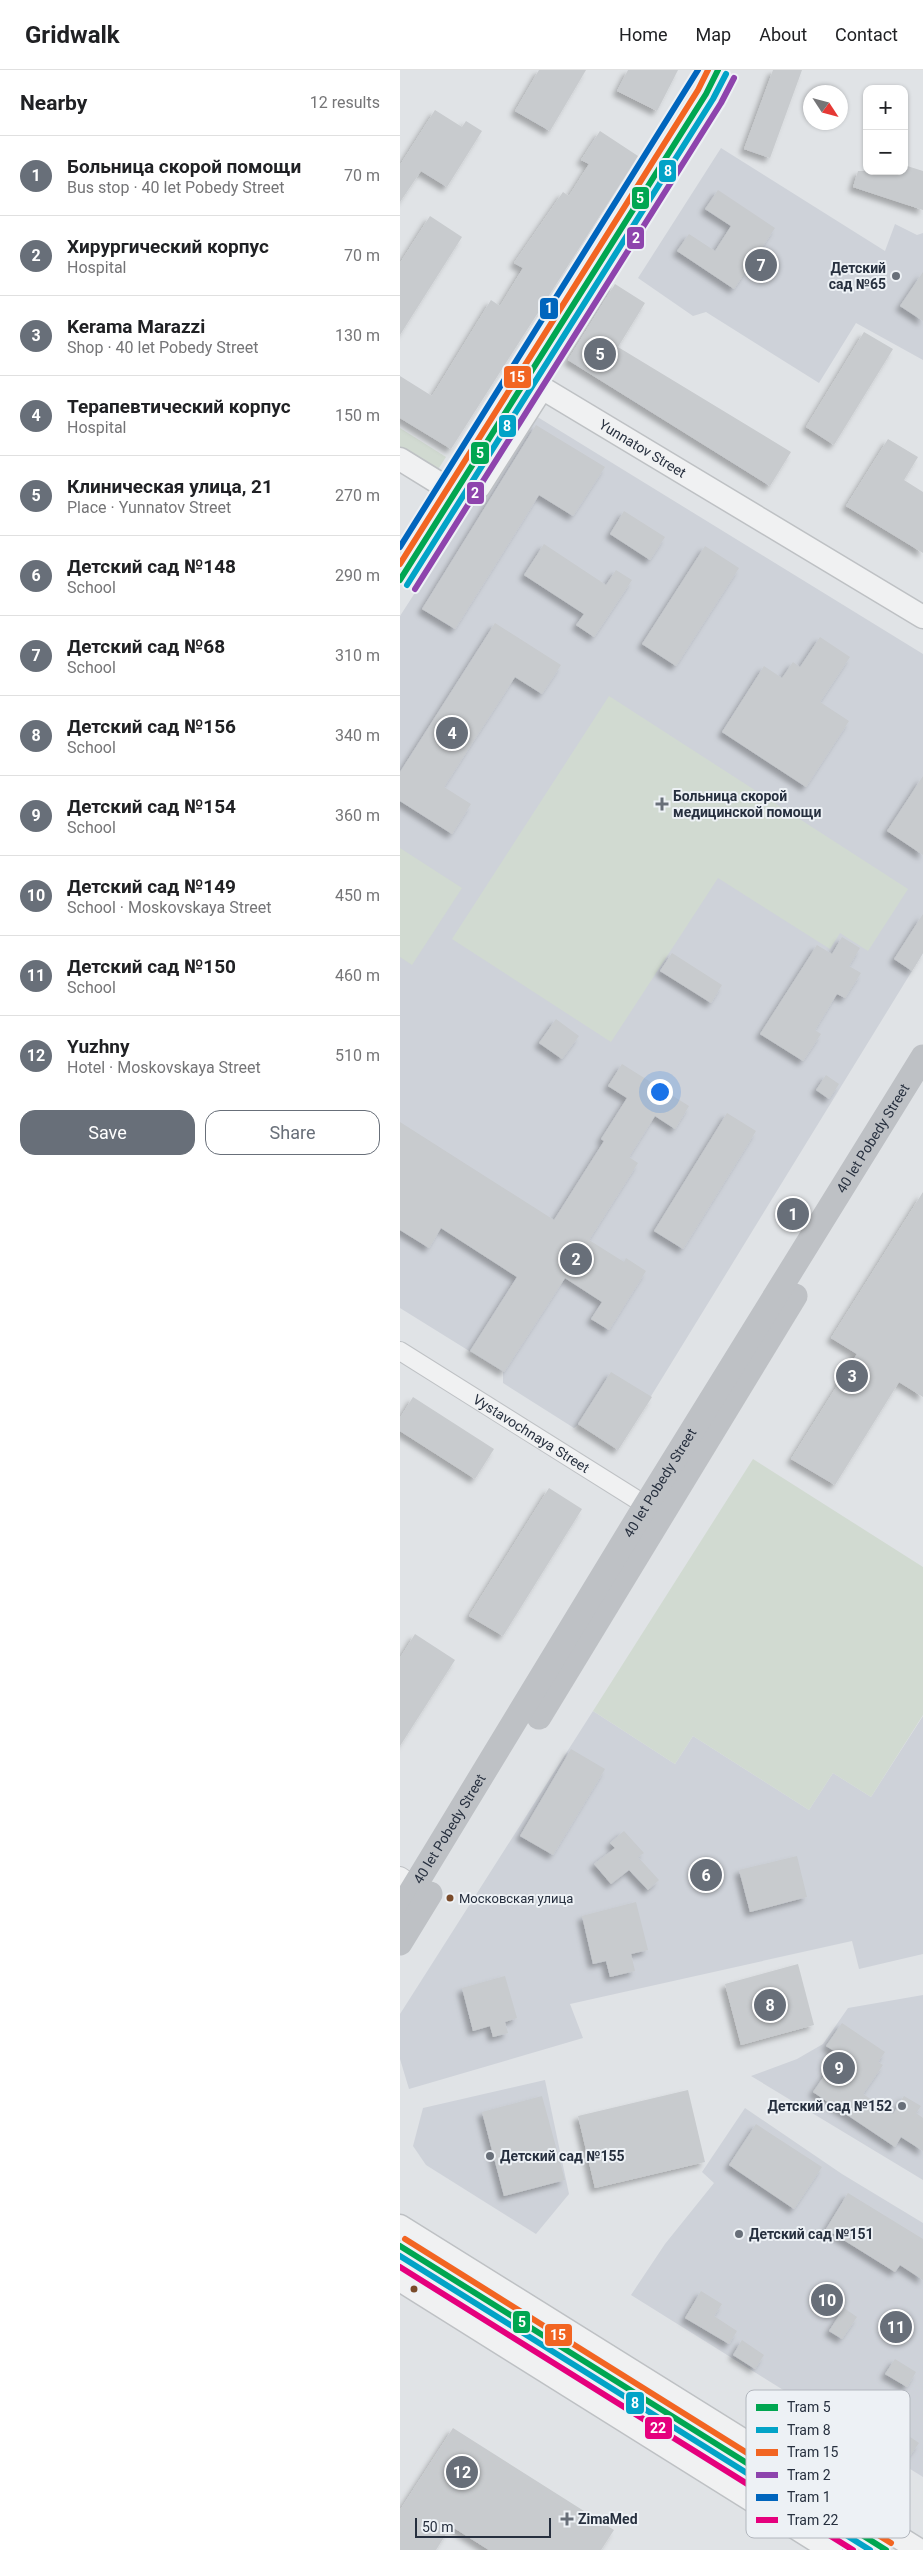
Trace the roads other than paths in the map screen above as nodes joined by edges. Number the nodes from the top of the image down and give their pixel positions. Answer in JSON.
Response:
{"nodes":[{"id":1,"x":400,"y":459,"type":"edge"},
{"id":2,"x":923,"y":617,"type":"edge"},
{"id":3,"x":923,"y":1057,"type":"edge"},
{"id":4,"x":923,"y":1090,"type":"edge"},
{"id":5,"x":400,"y":1351,"type":"edge"},
{"id":6,"x":654,"y":1510,"type":"junction"},
{"id":7,"x":408,"y":1881,"type":"edge"},
{"id":8,"x":400,"y":1910,"type":"edge"},
{"id":9,"x":400,"y":1943,"type":"edge"},
{"id":10,"x":400,"y":2226,"type":"edge"},
{"id":11,"x":400,"y":2280,"type":"edge"},
{"id":12,"x":746,"y":2442,"type":"edge"},
{"id":13,"x":746,"y":2497,"type":"edge"},
{"id":14,"x":812,"y":2538,"type":"edge"},
{"id":15,"x":900,"y":2538,"type":"edge"},
{"id":16,"x":831,"y":2550,"type":"edge"},
{"id":17,"x":919,"y":2550,"type":"edge"}],
"edges":[{"from":1,"to":2,"type":"street","name":"Yunnatov Street"},
{"from":3,"to":6,"type":"main road","name":"40 let Pobedy Street"},
{"from":4,"to":6,"type":"main road","name":"40 let Pobedy Street"},
{"from":5,"to":6,"type":"street","name":"Vystavochnaya Street"},
{"from":6,"to":7,"type":"main road","name":"40 let Pobedy Street"},
{"from":6,"to":9,"type":"main road","name":"40 let Pobedy Street"},
{"from":7,"to":8,"type":"main road","name":"40 let Pobedy Street"},
{"from":10,"to":12,"type":"street"},
{"from":11,"to":13,"type":"street"},
{"from":14,"to":16,"type":"street"},
{"from":15,"to":17,"type":"street"}]}
